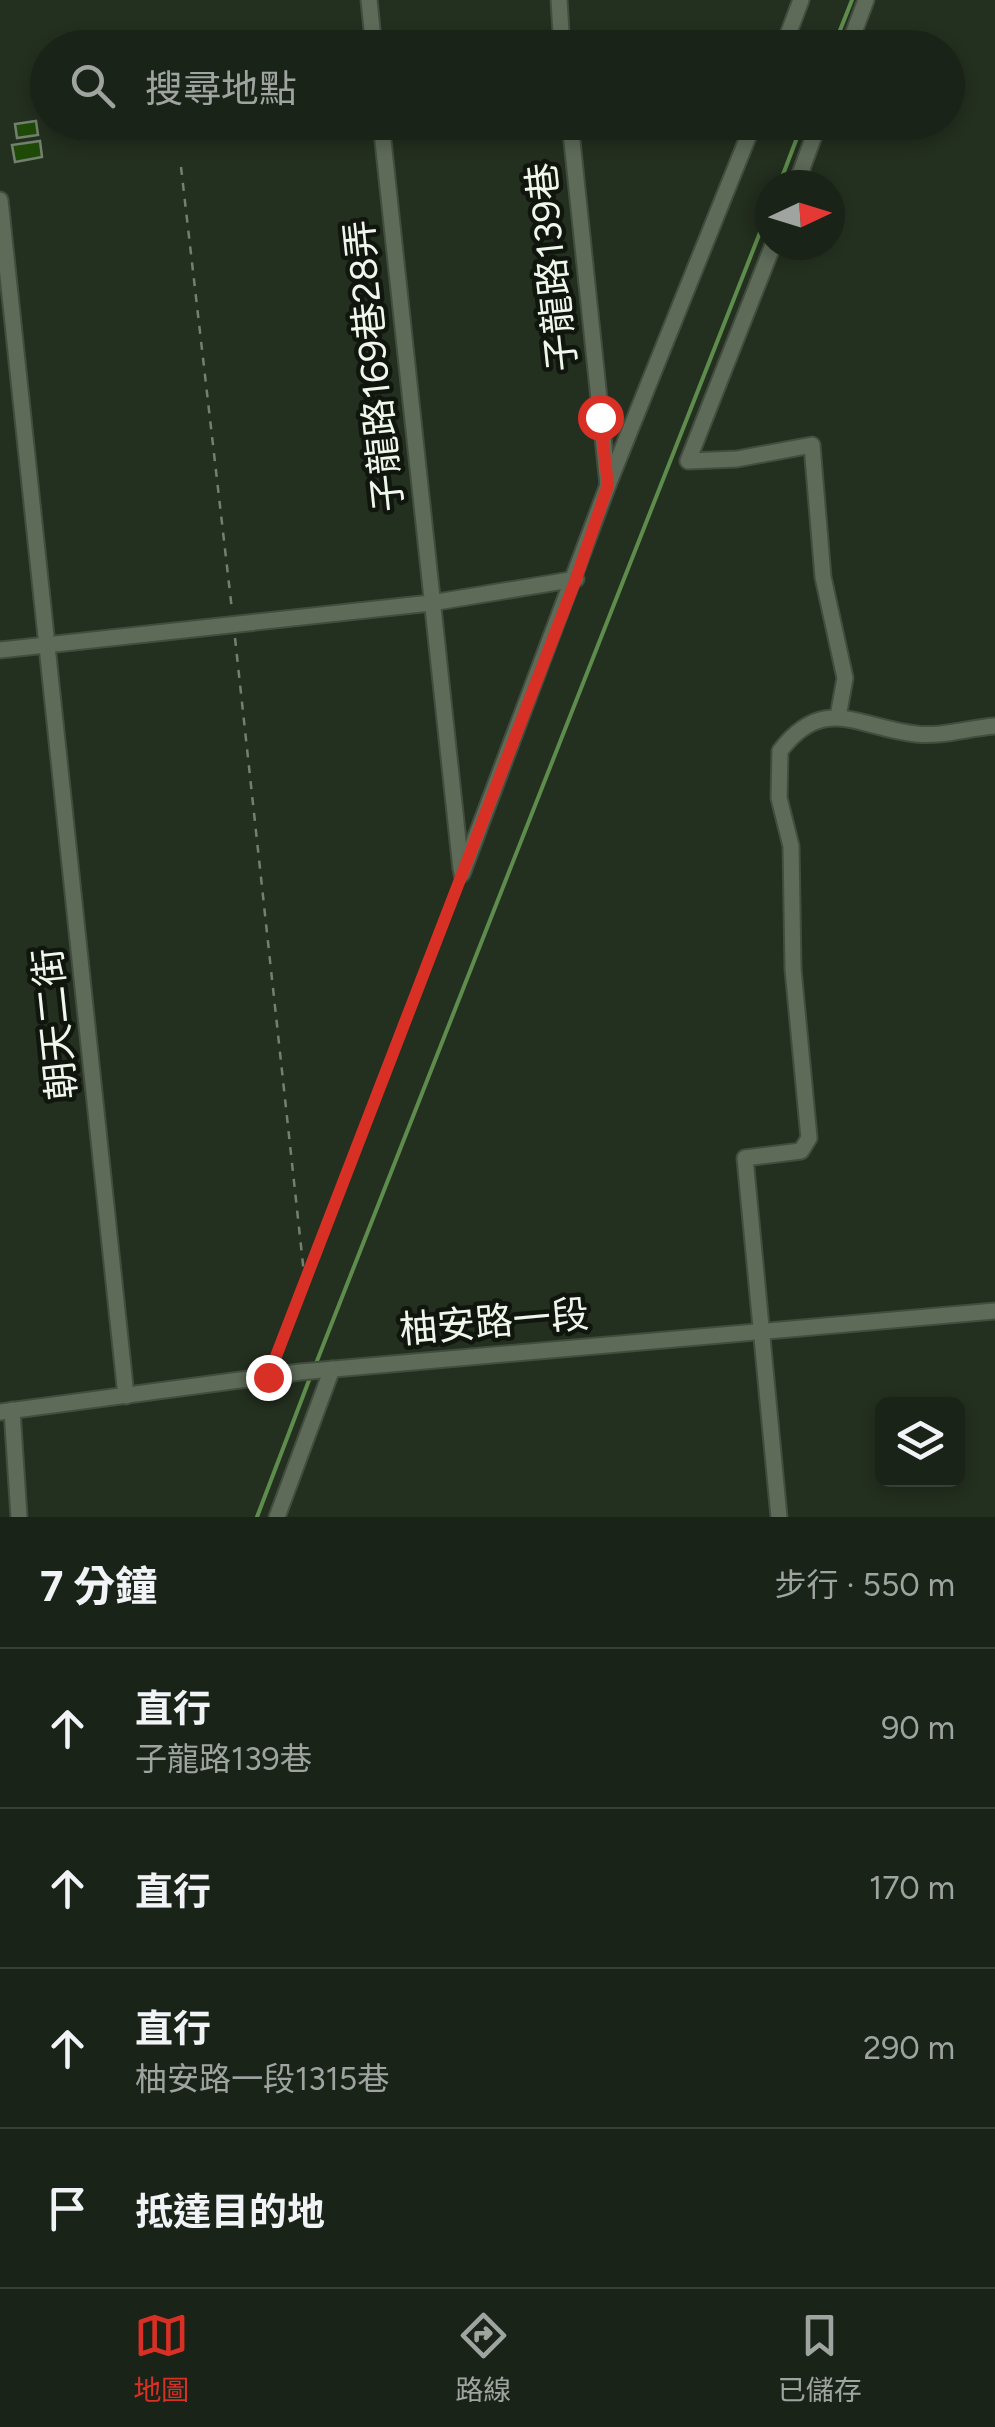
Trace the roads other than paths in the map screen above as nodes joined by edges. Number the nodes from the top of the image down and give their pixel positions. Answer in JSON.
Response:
{"nodes":[{"id":1,"x":369,"y":0,"type":"edge"},
{"id":2,"x":559,"y":0,"type":"edge"},
{"id":3,"x":801,"y":0,"type":"edge"},
{"id":4,"x":866,"y":0,"type":"edge"},
{"id":5,"x":372,"y":30,"type":"edge"},
{"id":6,"x":561,"y":30,"type":"edge"},
{"id":7,"x":790,"y":30,"type":"edge"},
{"id":8,"x":855,"y":30,"type":"edge"},
{"id":9,"x":383,"y":140,"type":"edge"},
{"id":10,"x":572,"y":140,"type":"edge"},
{"id":11,"x":747,"y":140,"type":"edge"},
{"id":12,"x":813,"y":140,"type":"edge"},
{"id":13,"x":802,"y":170,"type":"edge"},
{"id":14,"x":0,"y":200,"type":"edge"},
{"id":15,"x":767,"y":260,"type":"edge"},
{"id":16,"x":608,"y":485,"type":"junction"},
{"id":17,"x":576,"y":579,"type":"junction"},
{"id":18,"x":432,"y":603,"type":"junction"},
{"id":19,"x":49,"y":644,"type":"junction"},
{"id":20,"x":0,"y":650,"type":"edge"},
{"id":21,"x":838,"y":718,"type":"junction"},
{"id":22,"x":995,"y":726,"type":"edge"},
{"id":23,"x":462,"y":874,"type":"joint"},
{"id":24,"x":995,"y":1312,"type":"edge"},
{"id":25,"x":764,"y":1331,"type":"junction"},
{"id":26,"x":332,"y":1369,"type":"junction"},
{"id":27,"x":126,"y":1396,"type":"junction"},
{"id":28,"x":6,"y":1411,"type":"edge"},
{"id":29,"x":19,"y":1517,"type":"edge"},
{"id":30,"x":276,"y":1517,"type":"edge"},
{"id":31,"x":779,"y":1517,"type":"edge"}],
"edges":[{"from":1,"to":5,"type":"street"},
{"from":2,"to":6,"type":"street"},
{"from":3,"to":7,"type":"street"},
{"from":4,"to":8,"type":"street"},
{"from":9,"to":18,"type":"street","name":"子龍路169巷28弄"},
{"from":10,"to":16,"type":"street","name":"子龍路139巷"},
{"from":11,"to":16,"type":"street"},
{"from":12,"to":13,"type":"street"},
{"from":14,"to":19,"type":"street","name":"朝天二街"},
{"from":15,"to":21,"type":"street"},
{"from":16,"to":17,"type":"street","name":"子龍路139巷"},
{"from":17,"to":18,"type":"street"},
{"from":17,"to":23,"type":"street","name":"子龍路139巷"},
{"from":18,"to":19,"type":"street"},
{"from":18,"to":23,"type":"street","name":"子龍路169巷28弄"},
{"from":19,"to":20,"type":"street"},
{"from":19,"to":27,"type":"street","name":"朝天二街"},
{"from":21,"to":22,"type":"street"},
{"from":21,"to":25,"type":"street"},
{"from":24,"to":25,"type":"street","name":"柚安路一段"},
{"from":25,"to":26,"type":"street","name":"柚安路一段"},
{"from":25,"to":31,"type":"street"},
{"from":26,"to":27,"type":"street","name":"柚安路一段"},
{"from":26,"to":30,"type":"street"},
{"from":27,"to":28,"type":"street","name":"柚安路一段"},
{"from":28,"to":29,"type":"street"}]}
